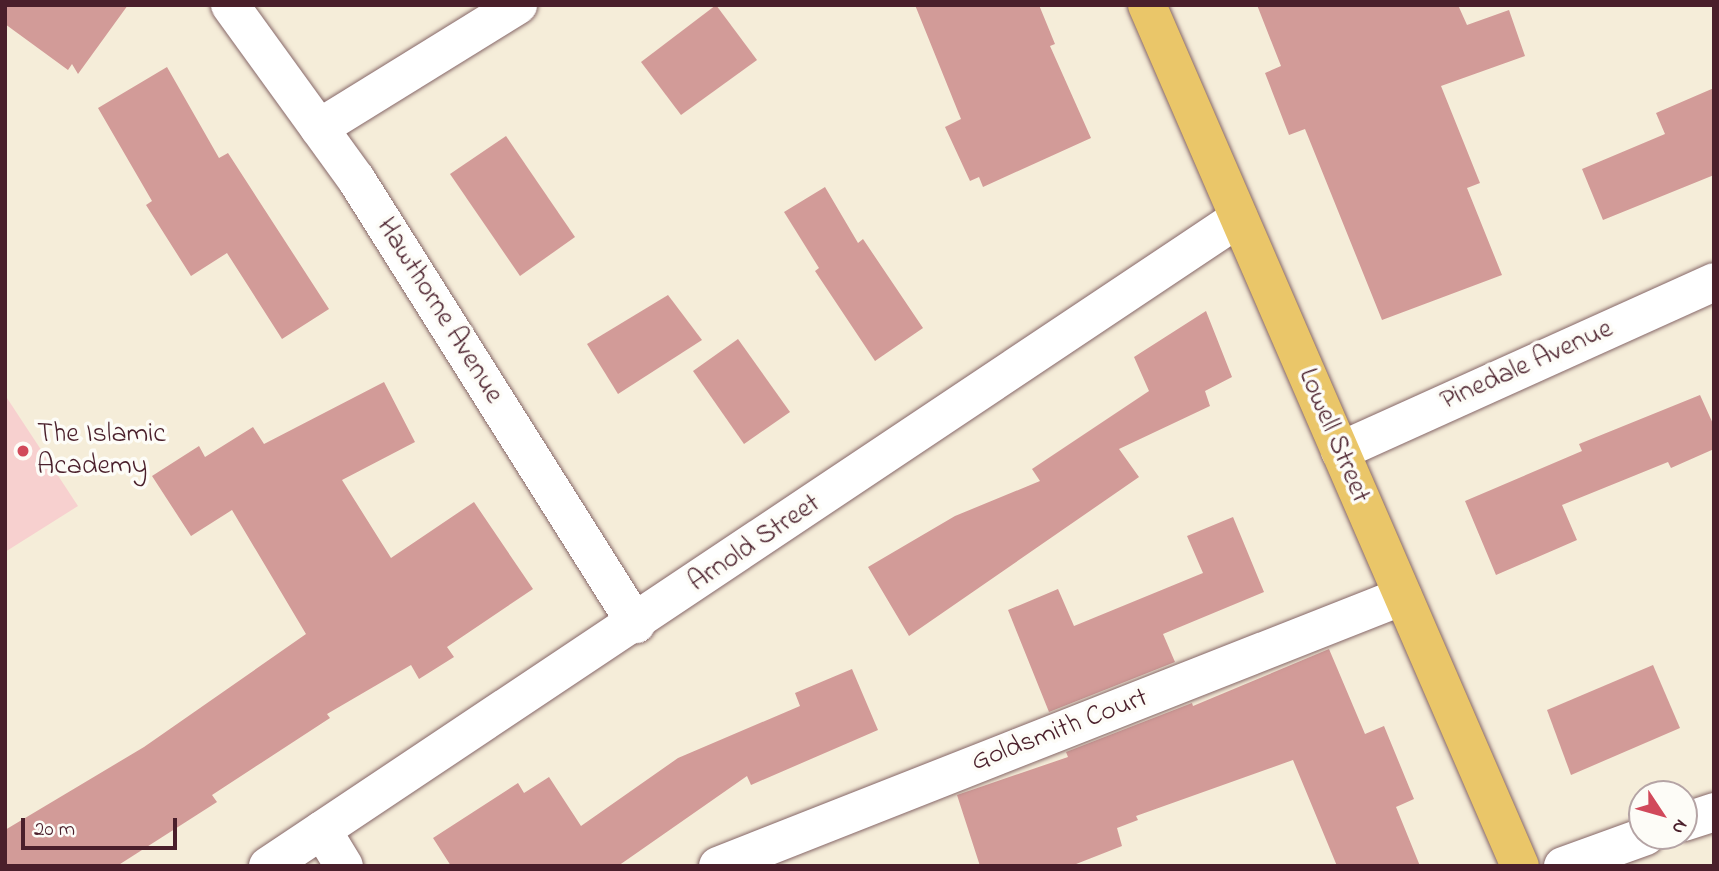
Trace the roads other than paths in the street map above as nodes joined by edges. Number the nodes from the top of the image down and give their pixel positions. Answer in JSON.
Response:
{"nodes":[{"id":1,"x":230,"y":5,"type":"edge"},
{"id":2,"x":518,"y":5,"type":"edge"},
{"id":3,"x":1147,"y":5,"type":"edge"},
{"id":4,"x":319,"y":128,"type":"junction"},
{"id":5,"x":1239,"y":218,"type":"junction"},
{"id":6,"x":1714,"y":282,"type":"edge"},
{"id":7,"x":1340,"y":451,"type":"junction"},
{"id":8,"x":1403,"y":596,"type":"junction"},
{"id":9,"x":636,"y":624,"type":"junction"},
{"id":10,"x":322,"y":830,"type":"junction"},
{"id":11,"x":1628,"y":843,"type":"edge"},
{"id":12,"x":268,"y":866,"type":"edge"},
{"id":13,"x":344,"y":866,"type":"edge"},
{"id":14,"x":718,"y":866,"type":"edge"},
{"id":15,"x":1520,"y":866,"type":"edge"},
{"id":16,"x":1563,"y":866,"type":"edge"}],
"edges":[{"from":1,"to":4,"type":"street","name":"Hawthorne Avenue"},
{"from":2,"to":4,"type":"street"},
{"from":3,"to":5,"type":"main road","name":"Lowell Street"},
{"from":4,"to":9,"type":"street","name":"Hawthorne Avenue"},
{"from":5,"to":7,"type":"main road","name":"Lowell Street"},
{"from":5,"to":9,"type":"street","name":"Arnold Street"},
{"from":6,"to":7,"type":"street","name":"Pinedale Avenue"},
{"from":7,"to":8,"type":"main road","name":"Lowell Street"},
{"from":8,"to":14,"type":"street","name":"Goldsmith Court"},
{"from":8,"to":15,"type":"main road","name":"Lowell Street"},
{"from":9,"to":10,"type":"street","name":"Arnold Street"},
{"from":10,"to":12,"type":"street","name":"Arnold Street"},
{"from":10,"to":13,"type":"street"},
{"from":11,"to":16,"type":"street"}]}
